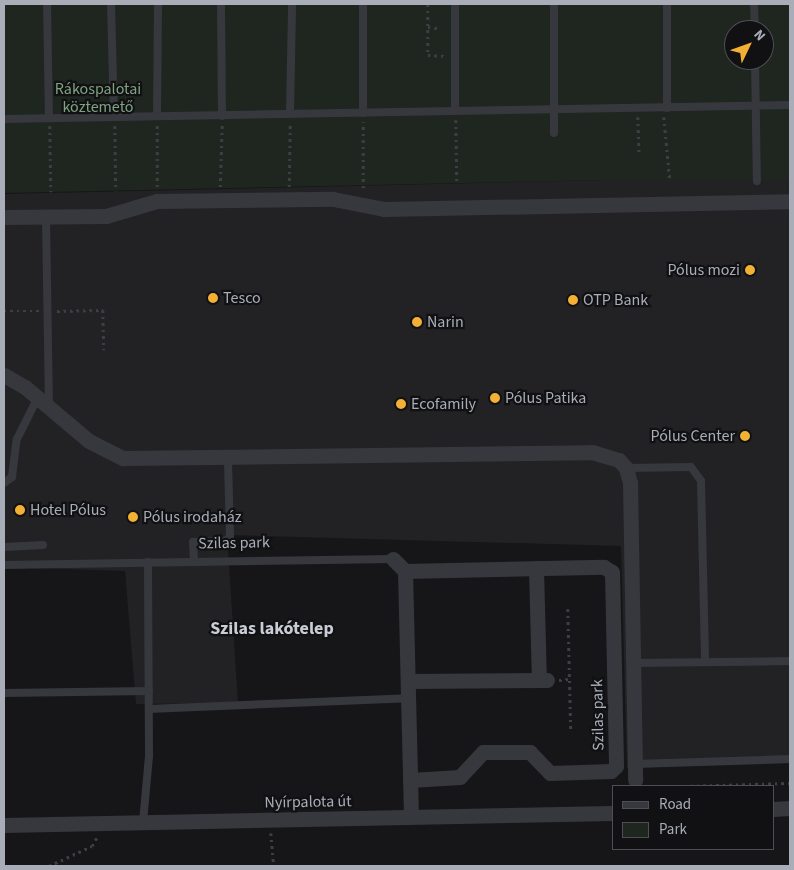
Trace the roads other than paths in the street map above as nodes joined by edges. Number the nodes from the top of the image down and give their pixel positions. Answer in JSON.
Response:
{"nodes":[{"id":1,"x":47,"y":4,"type":"edge"},
{"id":2,"x":111,"y":4,"type":"edge"},
{"id":3,"x":158,"y":4,"type":"edge"},
{"id":4,"x":221,"y":4,"type":"edge"},
{"id":5,"x":292,"y":4,"type":"edge"},
{"id":6,"x":363,"y":4,"type":"edge"},
{"id":7,"x":455,"y":4,"type":"edge"},
{"id":8,"x":554,"y":4,"type":"edge"},
{"id":9,"x":667,"y":4,"type":"edge"},
{"id":10,"x":754,"y":4,"type":"edge"},
{"id":11,"x":755,"y":20,"type":"edge"},
{"id":12,"x":755,"y":70,"type":"edge"},
{"id":13,"x":790,"y":105,"type":"edge"},
{"id":14,"x":756,"y":106,"type":"junction"},
{"id":15,"x":665,"y":108,"type":"junction"},
{"id":16,"x":555,"y":110,"type":"junction"},
{"id":17,"x":455,"y":112,"type":"junction"},
{"id":18,"x":290,"y":113,"type":"junction"},
{"id":19,"x":363,"y":113,"type":"junction"},
{"id":20,"x":157,"y":116,"type":"junction"},
{"id":21,"x":222,"y":116,"type":"junction"},
{"id":22,"x":49,"y":117,"type":"junction"},
{"id":23,"x":114,"y":117,"type":"junction"},
{"id":24,"x":4,"y":119,"type":"edge"},
{"id":25,"x":554,"y":133,"type":"dead end"},
{"id":26,"x":757,"y":181,"type":"dead end"},
{"id":27,"x":790,"y":201,"type":"edge"},
{"id":28,"x":4,"y":217,"type":"edge"},
{"id":29,"x":46,"y":217,"type":"junction"},
{"id":30,"x":4,"y":375,"type":"edge"},
{"id":31,"x":38,"y":397,"type":"junction"},
{"id":32,"x":49,"y":408,"type":"junction"},
{"id":33,"x":228,"y":458,"type":"junction"},
{"id":34,"x":626,"y":468,"type":"junction"},
{"id":35,"x":4,"y":483,"type":"edge"},
{"id":36,"x":43,"y":545,"type":"dead end"},
{"id":37,"x":4,"y":547,"type":"edge"},
{"id":38,"x":393,"y":559,"type":"joint"},
{"id":39,"x":194,"y":561,"type":"junction"},
{"id":40,"x":148,"y":562,"type":"junction"},
{"id":41,"x":4,"y":565,"type":"edge"},
{"id":42,"x":536,"y":568,"type":"junction"},
{"id":43,"x":405,"y":571,"type":"junction"},
{"id":44,"x":790,"y":661,"type":"edge"},
{"id":45,"x":705,"y":662,"type":"junction"},
{"id":46,"x":632,"y":663,"type":"junction"},
{"id":47,"x":408,"y":681,"type":"junction"},
{"id":48,"x":149,"y":691,"type":"junction"},
{"id":49,"x":4,"y":693,"type":"edge"},
{"id":50,"x":408,"y":698,"type":"junction"},
{"id":51,"x":149,"y":709,"type":"junction"},
{"id":52,"x":790,"y":759,"type":"edge"},
{"id":53,"x":634,"y":764,"type":"junction"},
{"id":54,"x":410,"y":780,"type":"junction"},
{"id":55,"x":635,"y":783,"type":"edge"},
{"id":56,"x":790,"y":808,"type":"edge"},
{"id":57,"x":774,"y":809,"type":"edge"},
{"id":58,"x":612,"y":813,"type":"edge"},
{"id":59,"x":411,"y":817,"type":"junction"},
{"id":60,"x":143,"y":822,"type":"junction"},
{"id":61,"x":4,"y":825,"type":"edge"}],
"edges":[{"from":1,"to":22,"type":"lane"},
{"from":2,"to":23,"type":"lane"},
{"from":3,"to":20,"type":"lane"},
{"from":4,"to":21,"type":"lane"},
{"from":5,"to":18,"type":"lane"},
{"from":6,"to":19,"type":"lane"},
{"from":7,"to":17,"type":"lane"},
{"from":8,"to":16,"type":"lane"},
{"from":9,"to":15,"type":"lane"},
{"from":10,"to":11,"type":"lane"},
{"from":12,"to":14,"type":"lane"},
{"from":13,"to":14,"type":"lane"},
{"from":14,"to":15,"type":"lane"},
{"from":14,"to":26,"type":"lane"},
{"from":15,"to":16,"type":"lane"},
{"from":16,"to":17,"type":"lane"},
{"from":16,"to":25,"type":"lane"},
{"from":17,"to":19,"type":"lane"},
{"from":18,"to":19,"type":"lane"},
{"from":18,"to":21,"type":"lane"},
{"from":20,"to":21,"type":"lane"},
{"from":20,"to":23,"type":"lane"},
{"from":22,"to":23,"type":"lane"},
{"from":22,"to":24,"type":"lane"},
{"from":27,"to":29,"type":"street"},
{"from":28,"to":29,"type":"street"},
{"from":29,"to":32,"type":"lane"},
{"from":30,"to":31,"type":"street"},
{"from":31,"to":32,"type":"street"},
{"from":31,"to":35,"type":"lane"},
{"from":32,"to":33,"type":"street"},
{"from":33,"to":34,"type":"street"},
{"from":33,"to":39,"type":"lane"},
{"from":34,"to":45,"type":"lane"},
{"from":34,"to":46,"type":"street"},
{"from":36,"to":37,"type":"lane"},
{"from":38,"to":39,"type":"lane","name":"Szilas park"},
{"from":38,"to":43,"type":"street","name":"Szilas park"},
{"from":39,"to":40,"type":"lane","name":"Szilas park"},
{"from":40,"to":41,"type":"lane","name":"Szilas park"},
{"from":40,"to":48,"type":"lane"},
{"from":42,"to":43,"type":"street","name":"Szilas park"},
{"from":42,"to":47,"type":"street"},
{"from":42,"to":54,"type":"street","name":"Szilas park"},
{"from":43,"to":47,"type":"street"},
{"from":44,"to":45,"type":"lane"},
{"from":45,"to":46,"type":"lane"},
{"from":46,"to":53,"type":"street"},
{"from":47,"to":50,"type":"street"},
{"from":48,"to":49,"type":"lane"},
{"from":48,"to":51,"type":"lane"},
{"from":50,"to":51,"type":"lane"},
{"from":50,"to":54,"type":"street"},
{"from":51,"to":60,"type":"lane"},
{"from":52,"to":53,"type":"lane"},
{"from":53,"to":55,"type":"street"},
{"from":54,"to":59,"type":"street"},
{"from":56,"to":57,"type":"street"},
{"from":58,"to":59,"type":"street","name":"Nyírpalota út"},
{"from":59,"to":60,"type":"street","name":"Nyírpalota út"},
{"from":60,"to":61,"type":"street","name":"Nyírpalota út"}]}
